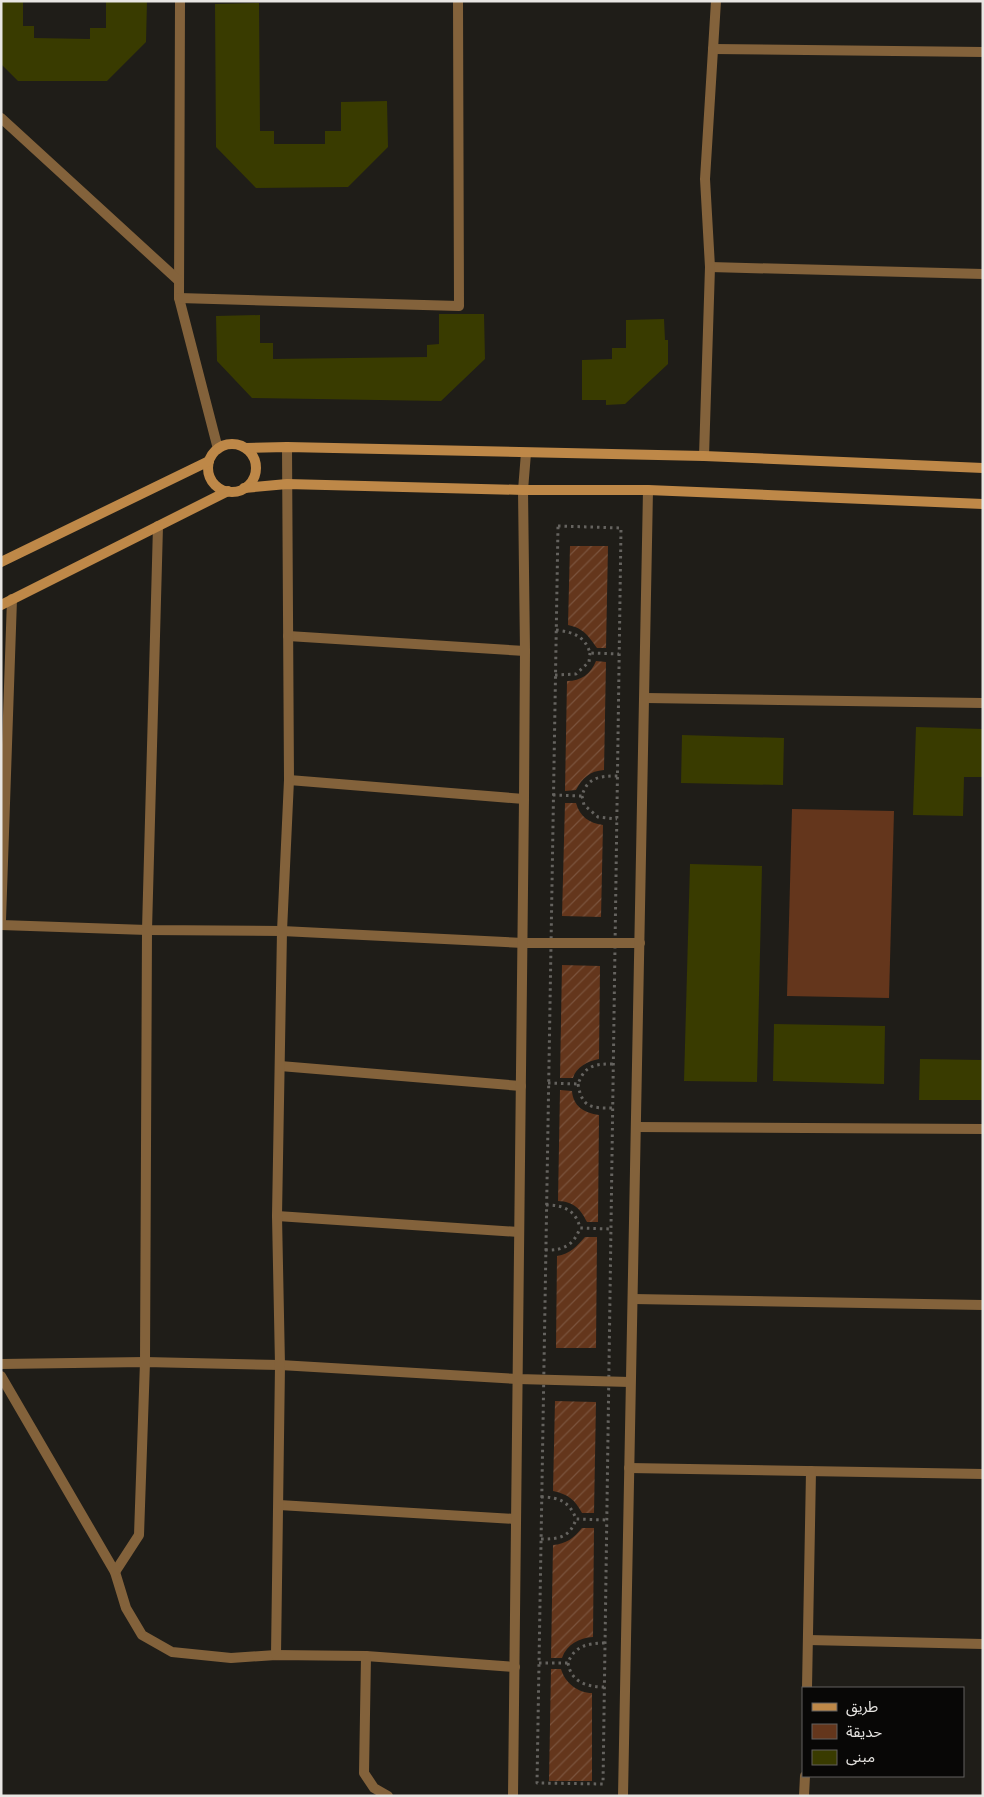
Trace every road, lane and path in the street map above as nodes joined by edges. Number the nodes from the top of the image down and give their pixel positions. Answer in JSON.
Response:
{"nodes":[{"id":1,"x":180,"y":1,"type":"edge"},
{"id":2,"x":458,"y":1,"type":"edge"},
{"id":3,"x":716,"y":1,"type":"edge"},
{"id":4,"x":713,"y":49,"type":"junction"},
{"id":5,"x":983,"y":52,"type":"edge"},
{"id":6,"x":1,"y":118,"type":"edge"},
{"id":7,"x":710,"y":267,"type":"junction"},
{"id":8,"x":983,"y":274,"type":"edge"},
{"id":9,"x":178,"y":280,"type":"junction"},
{"id":10,"x":179,"y":298,"type":"junction"},
{"id":11,"x":287,"y":447,"type":"junction"},
{"id":12,"x":246,"y":448,"type":"junction"},
{"id":13,"x":218,"y":449,"type":"junction"},
{"id":14,"x":526,"y":453,"type":"junction"},
{"id":15,"x":704,"y":456,"type":"junction"},
{"id":16,"x":209,"y":461,"type":"junction"},
{"id":17,"x":983,"y":468,"type":"edge"},
{"id":18,"x":287,"y":484,"type":"junction"},
{"id":19,"x":244,"y":488,"type":"junction"},
{"id":20,"x":522,"y":490,"type":"junction"},
{"id":21,"x":648,"y":490,"type":"junction"},
{"id":22,"x":228,"y":491,"type":"junction"},
{"id":23,"x":983,"y":504,"type":"edge"},
{"id":24,"x":158,"y":526,"type":"junction"},
{"id":25,"x":1,"y":562,"type":"edge"},
{"id":26,"x":12,"y":599,"type":"junction"},
{"id":27,"x":1,"y":605,"type":"edge"},
{"id":28,"x":556,"y":630,"type":"junction"},
{"id":29,"x":288,"y":636,"type":"junction"},
{"id":30,"x":525,"y":651,"type":"junction"},
{"id":31,"x":590,"y":653,"type":"junction"},
{"id":32,"x":619,"y":654,"type":"junction"},
{"id":33,"x":555,"y":675,"type":"junction"},
{"id":34,"x":646,"y":698,"type":"junction"},
{"id":35,"x":983,"y":703,"type":"edge"},
{"id":36,"x":618,"y":776,"type":"junction"},
{"id":37,"x":289,"y":780,"type":"junction"},
{"id":38,"x":553,"y":795,"type":"junction"},
{"id":39,"x":582,"y":796,"type":"junction"},
{"id":40,"x":524,"y":799,"type":"junction"},
{"id":41,"x":617,"y":819,"type":"junction"},
{"id":42,"x":1,"y":920,"type":"edge"},
{"id":43,"x":1,"y":925,"type":"edge"},
{"id":44,"x":146,"y":930,"type":"junction"},
{"id":45,"x":282,"y":931,"type":"junction"},
{"id":46,"x":523,"y":943,"type":"junction"},
{"id":47,"x":550,"y":943,"type":"junction"},
{"id":48,"x":615,"y":943,"type":"junction"},
{"id":49,"x":640,"y":943,"type":"junction"},
{"id":50,"x":613,"y":1064,"type":"junction"},
{"id":51,"x":280,"y":1066,"type":"junction"},
{"id":52,"x":548,"y":1083,"type":"junction"},
{"id":53,"x":578,"y":1084,"type":"junction"},
{"id":54,"x":521,"y":1086,"type":"junction"},
{"id":55,"x":613,"y":1108,"type":"junction"},
{"id":56,"x":636,"y":1127,"type":"junction"},
{"id":57,"x":983,"y":1129,"type":"edge"},
{"id":58,"x":546,"y":1205,"type":"junction"},
{"id":59,"x":277,"y":1216,"type":"junction"},
{"id":60,"x":580,"y":1228,"type":"junction"},
{"id":61,"x":611,"y":1229,"type":"junction"},
{"id":62,"x":519,"y":1232,"type":"junction"},
{"id":63,"x":545,"y":1250,"type":"junction"},
{"id":64,"x":633,"y":1299,"type":"junction"},
{"id":65,"x":983,"y":1305,"type":"edge"},
{"id":66,"x":144,"y":1362,"type":"junction"},
{"id":67,"x":1,"y":1364,"type":"edge"},
{"id":68,"x":280,"y":1364,"type":"junction"},
{"id":69,"x":1,"y":1376,"type":"edge"},
{"id":70,"x":518,"y":1379,"type":"junction"},
{"id":71,"x":543,"y":1380,"type":"junction"},
{"id":72,"x":609,"y":1382,"type":"junction"},
{"id":73,"x":630,"y":1382,"type":"junction"},
{"id":74,"x":629,"y":1468,"type":"junction"},
{"id":75,"x":811,"y":1471,"type":"junction"},
{"id":76,"x":983,"y":1474,"type":"edge"},
{"id":77,"x":541,"y":1497,"type":"junction"},
{"id":78,"x":279,"y":1505,"type":"junction"},
{"id":79,"x":516,"y":1519,"type":"junction"},
{"id":80,"x":576,"y":1519,"type":"junction"},
{"id":81,"x":607,"y":1520,"type":"junction"},
{"id":82,"x":540,"y":1539,"type":"junction"},
{"id":83,"x":115,"y":1572,"type":"junction"},
{"id":84,"x":808,"y":1640,"type":"junction"},
{"id":85,"x":605,"y":1643,"type":"junction"},
{"id":86,"x":983,"y":1644,"type":"edge"},
{"id":87,"x":276,"y":1655,"type":"junction"},
{"id":88,"x":366,"y":1656,"type":"junction"},
{"id":89,"x":538,"y":1663,"type":"junction"},
{"id":90,"x":568,"y":1663,"type":"junction"},
{"id":91,"x":514,"y":1667,"type":"junction"},
{"id":92,"x":604,"y":1687,"type":"junction"},
{"id":93,"x":807,"y":1687,"type":"edge"},
{"id":94,"x":805,"y":1777,"type":"edge"},
{"id":95,"x":388,"y":1796,"type":"edge"},
{"id":96,"x":513,"y":1796,"type":"edge"},
{"id":97,"x":623,"y":1796,"type":"edge"},
{"id":98,"x":804,"y":1796,"type":"edge"}],
"edges":[{"from":1,"to":9,"type":"street"},
{"from":2,"to":10,"type":"street"},
{"from":3,"to":4,"type":"street"},
{"from":4,"to":5,"type":"street"},
{"from":4,"to":7,"type":"street"},
{"from":6,"to":9,"type":"street"},
{"from":7,"to":8,"type":"street"},
{"from":7,"to":15,"type":"street"},
{"from":9,"to":10,"type":"street"},
{"from":10,"to":13,"type":"street"},
{"from":11,"to":12,"type":"street"},
{"from":11,"to":14,"type":"street"},
{"from":11,"to":18,"type":"street"},
{"from":12,"to":13,"type":"street"},
{"from":12,"to":19,"type":"street"},
{"from":13,"to":16,"type":"street"},
{"from":14,"to":15,"type":"street"},
{"from":14,"to":20,"type":"street"},
{"from":15,"to":17,"type":"street"},
{"from":16,"to":22,"type":"street"},
{"from":16,"to":25,"type":"street"},
{"from":18,"to":19,"type":"street"},
{"from":18,"to":20,"type":"street"},
{"from":18,"to":29,"type":"street"},
{"from":19,"to":22,"type":"street"},
{"from":20,"to":21,"type":"street"},
{"from":20,"to":30,"type":"street"},
{"from":21,"to":23,"type":"street"},
{"from":21,"to":34,"type":"street"},
{"from":22,"to":24,"type":"street"},
{"from":24,"to":26,"type":"street"},
{"from":24,"to":44,"type":"street"},
{"from":26,"to":27,"type":"street"},
{"from":26,"to":42,"type":"street"},
{"from":28,"to":31,"type":"path"},
{"from":28,"to":32,"type":"path"},
{"from":28,"to":33,"type":"path"},
{"from":29,"to":30,"type":"street"},
{"from":29,"to":37,"type":"street"},
{"from":30,"to":40,"type":"street"},
{"from":31,"to":32,"type":"path"},
{"from":31,"to":33,"type":"path"},
{"from":32,"to":36,"type":"path"},
{"from":33,"to":38,"type":"path"},
{"from":34,"to":35,"type":"street"},
{"from":34,"to":49,"type":"street"},
{"from":36,"to":39,"type":"path"},
{"from":36,"to":41,"type":"path"},
{"from":37,"to":40,"type":"street"},
{"from":37,"to":45,"type":"street"},
{"from":38,"to":39,"type":"path"},
{"from":38,"to":47,"type":"path"},
{"from":39,"to":41,"type":"path"},
{"from":40,"to":46,"type":"street"},
{"from":41,"to":48,"type":"path"},
{"from":43,"to":44,"type":"street"},
{"from":44,"to":45,"type":"street"},
{"from":44,"to":66,"type":"street"},
{"from":45,"to":46,"type":"street"},
{"from":45,"to":51,"type":"street"},
{"from":46,"to":47,"type":"street"},
{"from":46,"to":54,"type":"street"},
{"from":47,"to":48,"type":"street"},
{"from":47,"to":52,"type":"path"},
{"from":48,"to":49,"type":"street"},
{"from":48,"to":50,"type":"path"},
{"from":49,"to":56,"type":"street"},
{"from":50,"to":53,"type":"path"},
{"from":50,"to":55,"type":"path"},
{"from":51,"to":54,"type":"street"},
{"from":51,"to":59,"type":"street"},
{"from":52,"to":53,"type":"path"},
{"from":52,"to":58,"type":"path"},
{"from":53,"to":55,"type":"path"},
{"from":54,"to":62,"type":"street"},
{"from":55,"to":61,"type":"path"},
{"from":56,"to":57,"type":"street"},
{"from":56,"to":64,"type":"street"},
{"from":58,"to":60,"type":"path"},
{"from":58,"to":63,"type":"path"},
{"from":59,"to":62,"type":"street"},
{"from":59,"to":68,"type":"street"},
{"from":60,"to":61,"type":"path"},
{"from":60,"to":63,"type":"path"},
{"from":61,"to":72,"type":"path"},
{"from":62,"to":70,"type":"street"},
{"from":63,"to":71,"type":"path"},
{"from":64,"to":65,"type":"street"},
{"from":64,"to":73,"type":"street"},
{"from":66,"to":67,"type":"street"},
{"from":66,"to":68,"type":"street"},
{"from":66,"to":83,"type":"street"},
{"from":68,"to":70,"type":"street"},
{"from":68,"to":78,"type":"street"},
{"from":69,"to":83,"type":"street"},
{"from":70,"to":71,"type":"street"},
{"from":70,"to":79,"type":"street"},
{"from":71,"to":72,"type":"street"},
{"from":71,"to":77,"type":"path"},
{"from":72,"to":73,"type":"street"},
{"from":72,"to":81,"type":"path"},
{"from":73,"to":74,"type":"street"},
{"from":74,"to":75,"type":"street"},
{"from":74,"to":97,"type":"street"},
{"from":75,"to":76,"type":"street"},
{"from":75,"to":84,"type":"street"},
{"from":77,"to":80,"type":"path"},
{"from":77,"to":82,"type":"path"},
{"from":78,"to":79,"type":"street"},
{"from":78,"to":87,"type":"street"},
{"from":79,"to":91,"type":"street"},
{"from":80,"to":81,"type":"path"},
{"from":80,"to":82,"type":"path"},
{"from":81,"to":85,"type":"path"},
{"from":82,"to":89,"type":"path"},
{"from":83,"to":87,"type":"street"},
{"from":84,"to":86,"type":"street"},
{"from":84,"to":93,"type":"street"},
{"from":85,"to":90,"type":"path"},
{"from":85,"to":92,"type":"path"},
{"from":87,"to":88,"type":"street"},
{"from":88,"to":91,"type":"street"},
{"from":88,"to":95,"type":"street"},
{"from":89,"to":90,"type":"path"},
{"from":89,"to":92,"type":"path"},
{"from":90,"to":92,"type":"path"},
{"from":91,"to":96,"type":"street"},
{"from":94,"to":98,"type":"street"}]}
